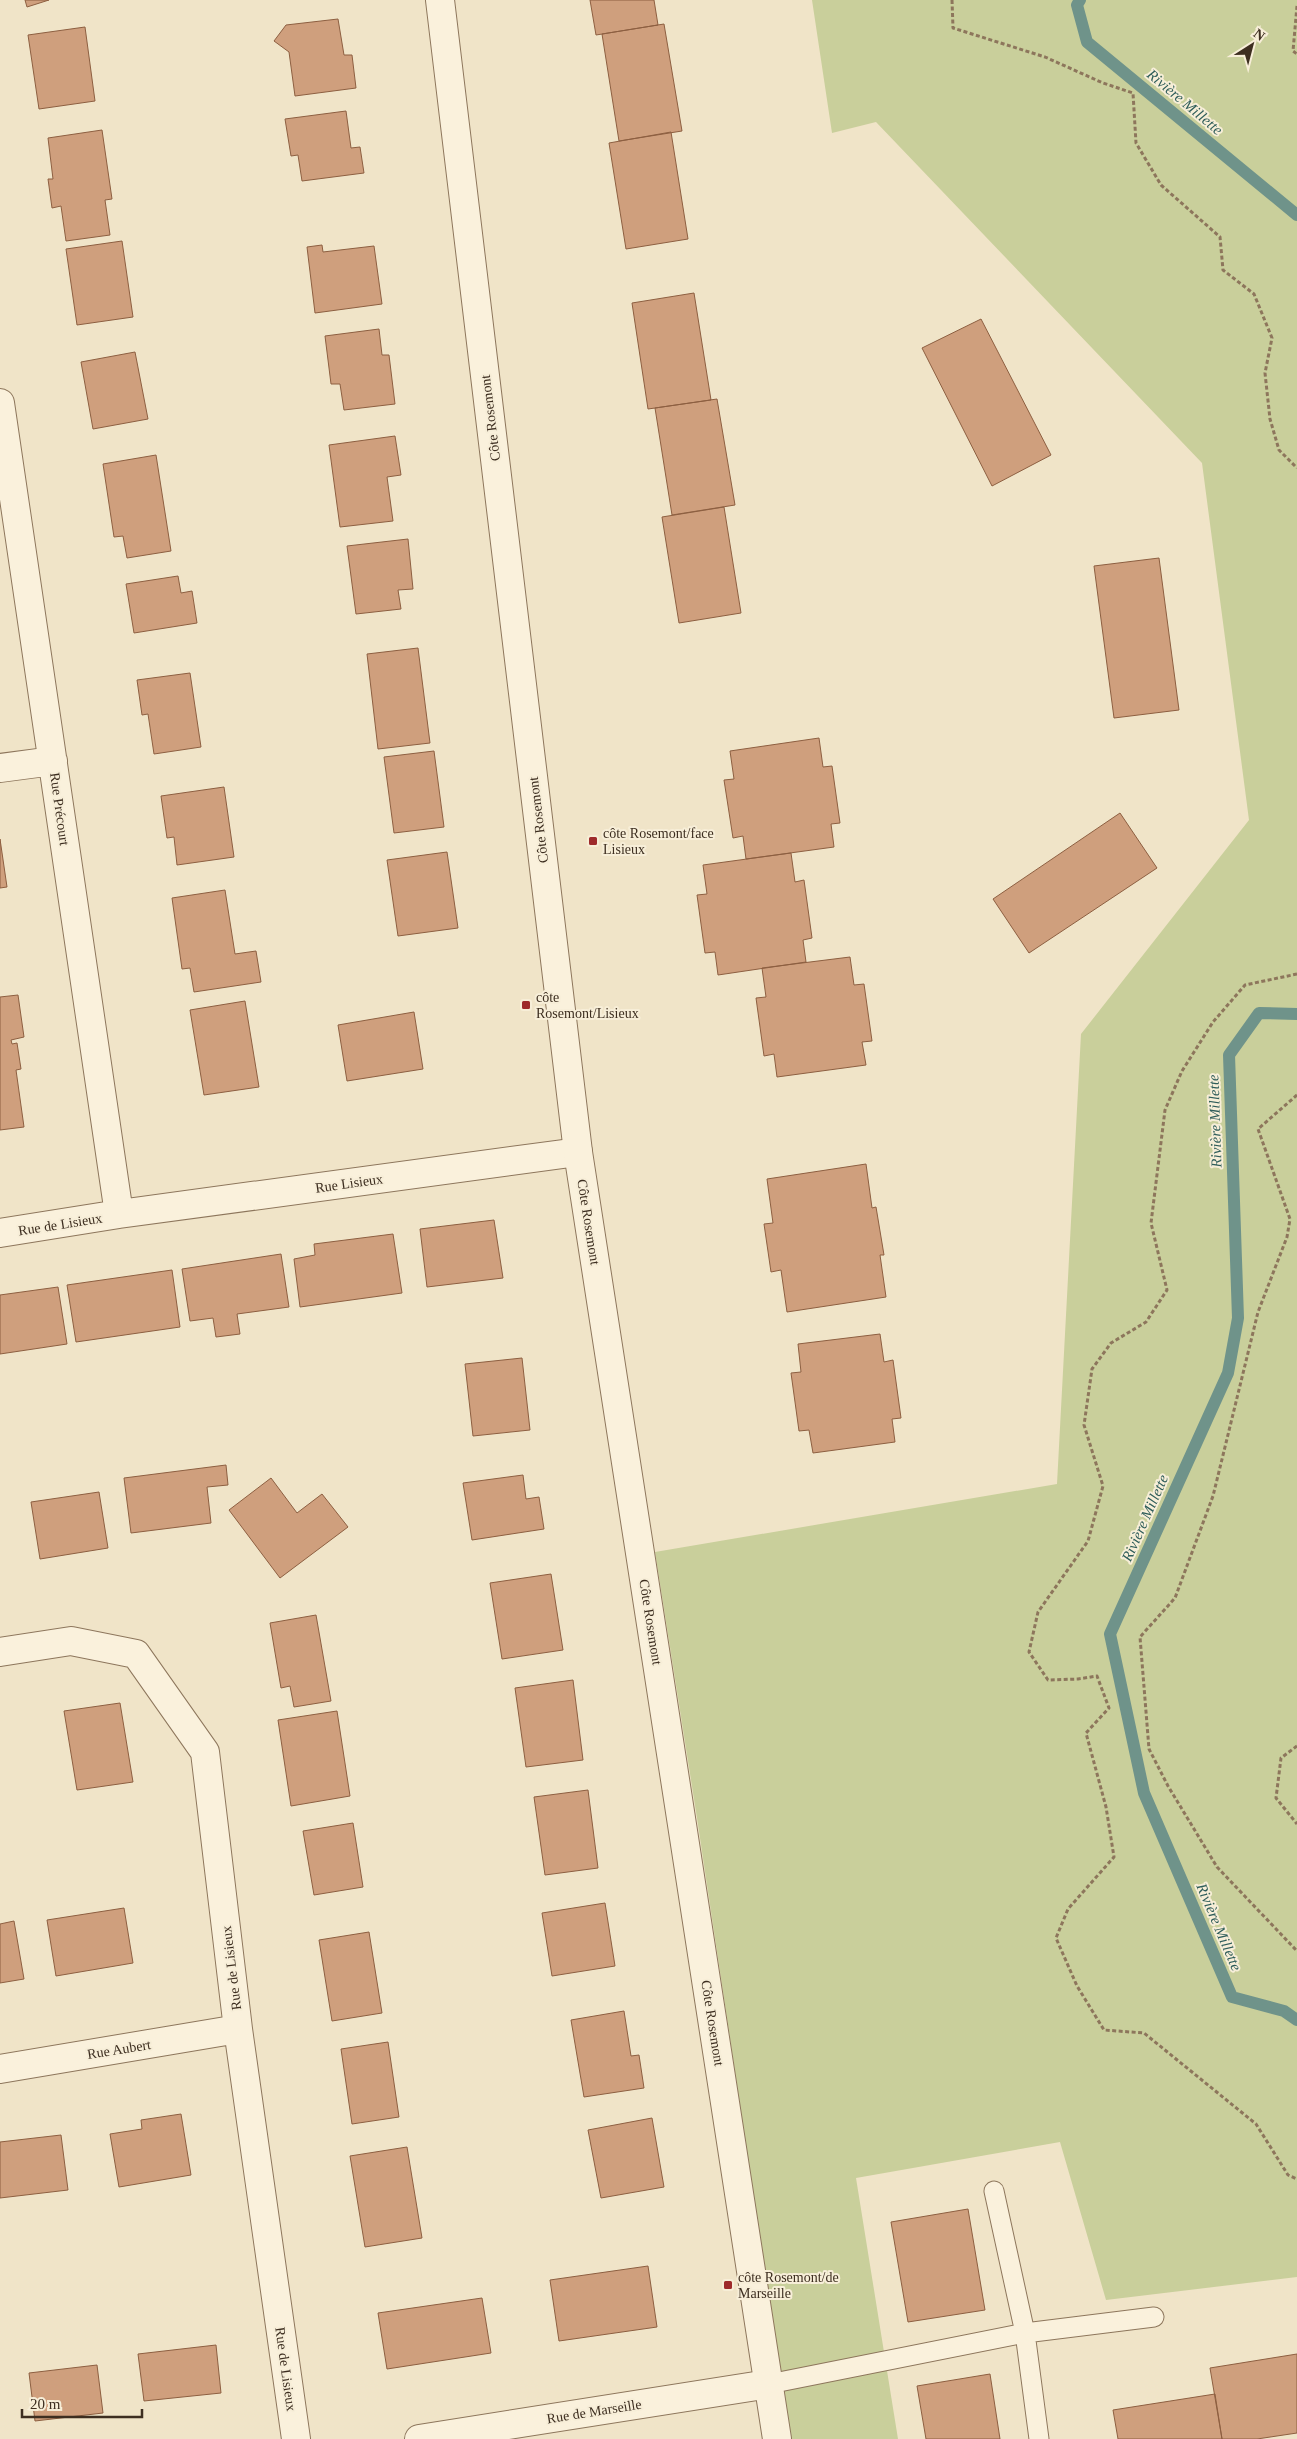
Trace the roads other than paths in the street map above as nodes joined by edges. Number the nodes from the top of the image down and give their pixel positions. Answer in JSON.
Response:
{"nodes":[{"id":1,"x":440,"y":0,"type":"edge"},
{"id":2,"x":0,"y":403,"type":"edge"},
{"id":3,"x":53,"y":761,"type":"junction"},
{"id":4,"x":0,"y":768,"type":"edge"},
{"id":5,"x":578,"y":1152,"type":"junction"},
{"id":6,"x":119,"y":1214,"type":"junction"},
{"id":7,"x":0,"y":1233,"type":"edge"},
{"id":8,"x":0,"y":1652,"type":"edge"},
{"id":9,"x":238,"y":2030,"type":"junction"},
{"id":10,"x":0,"y":2069,"type":"edge"},
{"id":11,"x":994,"y":2191,"type":"dead end"},
{"id":12,"x":1154,"y":2317,"type":"dead end"},
{"id":13,"x":1026,"y":2332,"type":"junction"},
{"id":14,"x":769,"y":2384,"type":"junction"},
{"id":15,"x":296,"y":2439,"type":"edge"},
{"id":16,"x":420,"y":2439,"type":"edge"},
{"id":17,"x":777,"y":2439,"type":"edge"},
{"id":18,"x":1040,"y":2439,"type":"edge"}],
"edges":[{"from":1,"to":5,"type":"street","name":"Côte Rosemont"},
{"from":2,"to":3,"type":"street","name":"Rue Précourt"},
{"from":3,"to":4,"type":"street"},
{"from":3,"to":6,"type":"street","name":"Rue Précourt"},
{"from":5,"to":6,"type":"street","name":"Rue Lisieux"},
{"from":5,"to":14,"type":"street","name":"Côte Rosemont"},
{"from":6,"to":7,"type":"street","name":"Rue de Lisieux"},
{"from":8,"to":9,"type":"street","name":"Rue de Lisieux"},
{"from":9,"to":10,"type":"street","name":"Rue Aubert"},
{"from":9,"to":15,"type":"street","name":"Rue de Lisieux"},
{"from":11,"to":13,"type":"lane"},
{"from":12,"to":13,"type":"lane"},
{"from":13,"to":14,"type":"lane"},
{"from":13,"to":18,"type":"lane"},
{"from":14,"to":16,"type":"street","name":"Rue de Marseille"},
{"from":14,"to":17,"type":"street","name":"Côte Rosemont"}]}
